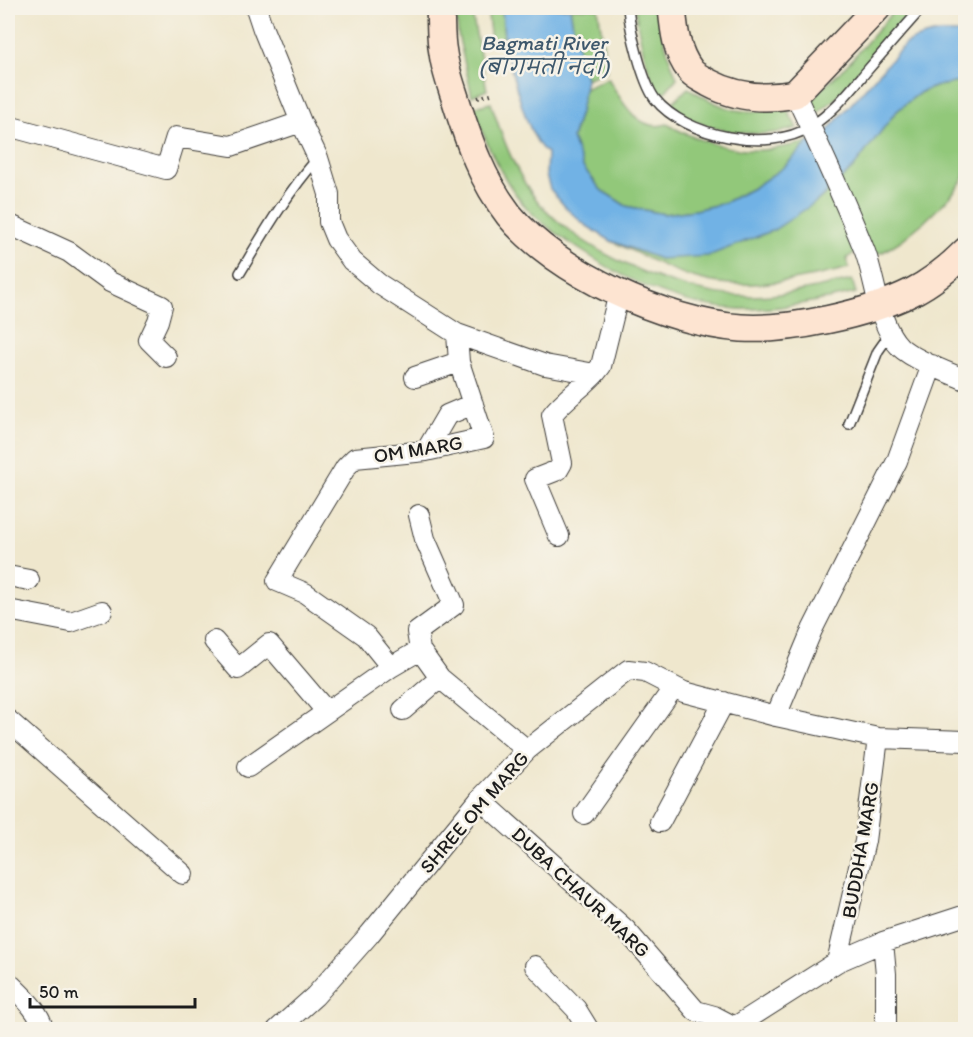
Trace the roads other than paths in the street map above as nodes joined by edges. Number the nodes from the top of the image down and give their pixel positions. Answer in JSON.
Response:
{"nodes":[{"id":1,"x":256,"y":8,"type":"edge"},
{"id":2,"x":440,"y":8,"type":"edge"},
{"id":3,"x":628,"y":8,"type":"edge"},
{"id":4,"x":672,"y":8,"type":"edge"},
{"id":5,"x":877,"y":8,"type":"edge"},
{"id":6,"x":922,"y":8,"type":"edge"},
{"id":7,"x":795,"y":94,"type":"junction"},
{"id":8,"x":301,"y":122,"type":"junction"},
{"id":9,"x":8,"y":126,"type":"edge"},
{"id":10,"x":813,"y":133,"type":"junction"},
{"id":11,"x":318,"y":158,"type":"junction"},
{"id":12,"x":8,"y":224,"type":"edge"},
{"id":13,"x":966,"y":251,"type":"edge"},
{"id":14,"x":240,"y":273,"type":"dead end"},
{"id":15,"x":619,"y":293,"type":"junction"},
{"id":16,"x":880,"y":305,"type":"junction"},
{"id":17,"x":457,"y":334,"type":"junction"},
{"id":18,"x":890,"y":334,"type":"junction"},
{"id":19,"x":166,"y":357,"type":"dead end"},
{"id":20,"x":459,"y":362,"type":"junction"},
{"id":21,"x":932,"y":366,"type":"junction"},
{"id":22,"x":595,"y":374,"type":"junction"},
{"id":23,"x":415,"y":377,"type":"dead end"},
{"id":24,"x":966,"y":380,"type":"edge"},
{"id":25,"x":472,"y":404,"type":"junction"},
{"id":26,"x":849,"y":424,"type":"dead end"},
{"id":27,"x":426,"y":451,"type":"junction"},
{"id":28,"x":418,"y":514,"type":"dead end"},
{"id":29,"x":559,"y":536,"type":"dead end"},
{"id":30,"x":8,"y":576,"type":"edge"},
{"id":31,"x":29,"y":580,"type":"dead end"},
{"id":32,"x":8,"y":610,"type":"edge"},
{"id":33,"x":102,"y":611,"type":"dead end"},
{"id":34,"x":214,"y":641,"type":"dead end"},
{"id":35,"x":420,"y":650,"type":"junction"},
{"id":36,"x":392,"y":667,"type":"junction"},
{"id":37,"x":440,"y":678,"type":"junction"},
{"id":38,"x":674,"y":687,"type":"junction"},
{"id":39,"x":724,"y":702,"type":"junction"},
{"id":40,"x":404,"y":710,"type":"dead end"},
{"id":41,"x":327,"y":712,"type":"junction"},
{"id":42,"x":776,"y":716,"type":"junction"},
{"id":43,"x":8,"y":720,"type":"edge"},
{"id":44,"x":878,"y":738,"type":"junction"},
{"id":45,"x":966,"y":741,"type":"edge"},
{"id":46,"x":527,"y":750,"type":"junction"},
{"id":47,"x":248,"y":767,"type":"dead end"},
{"id":48,"x":480,"y":799,"type":"junction"},
{"id":49,"x":585,"y":814,"type":"dead end"},
{"id":50,"x":660,"y":822,"type":"dead end"},
{"id":51,"x":183,"y":874,"type":"dead end"},
{"id":52,"x":966,"y":915,"type":"edge"},
{"id":53,"x":882,"y":942,"type":"junction"},
{"id":54,"x":837,"y":962,"type":"junction"},
{"id":55,"x":535,"y":966,"type":"dead end"},
{"id":56,"x":8,"y":982,"type":"edge"},
{"id":57,"x":733,"y":1028,"type":"edge"},
{"id":58,"x":44,"y":1029,"type":"edge"},
{"id":59,"x":277,"y":1029,"type":"edge"},
{"id":60,"x":589,"y":1029,"type":"edge"},
{"id":61,"x":886,"y":1029,"type":"edge"}],
"edges":[{"from":1,"to":8,"type":"street"},
{"from":2,"to":15,"type":"main road"},
{"from":3,"to":10,"type":"lane"},
{"from":4,"to":7,"type":"main road"},
{"from":5,"to":7,"type":"main road"},
{"from":6,"to":10,"type":"lane"},
{"from":7,"to":10,"type":"street"},
{"from":8,"to":9,"type":"street"},
{"from":8,"to":11,"type":"street"},
{"from":10,"to":16,"type":"street"},
{"from":11,"to":14,"type":"lane"},
{"from":11,"to":17,"type":"street"},
{"from":12,"to":19,"type":"street"},
{"from":13,"to":16,"type":"main road"},
{"from":15,"to":16,"type":"main road"},
{"from":15,"to":22,"type":"street"},
{"from":16,"to":18,"type":"street"},
{"from":17,"to":20,"type":"street","name":"OM MARG"},
{"from":17,"to":22,"type":"street"},
{"from":18,"to":21,"type":"street"},
{"from":18,"to":26,"type":"lane"},
{"from":20,"to":23,"type":"street"},
{"from":20,"to":25,"type":"street","name":"OM MARG"},
{"from":21,"to":24,"type":"street"},
{"from":21,"to":42,"type":"street"},
{"from":22,"to":29,"type":"street"},
{"from":25,"to":27,"type":"street"},
{"from":25,"to":27,"type":"street","name":"OM MARG"},
{"from":27,"to":36,"type":"street","name":"OM MARG"},
{"from":28,"to":35,"type":"street"},
{"from":30,"to":31,"type":"street"},
{"from":32,"to":33,"type":"street"},
{"from":34,"to":41,"type":"street"},
{"from":35,"to":36,"type":"street"},
{"from":35,"to":37,"type":"street"},
{"from":36,"to":41,"type":"street"},
{"from":37,"to":40,"type":"street"},
{"from":37,"to":46,"type":"street"},
{"from":38,"to":39,"type":"street","name":"SHREE OM MARG"},
{"from":38,"to":46,"type":"street","name":"SHREE OM MARG"},
{"from":38,"to":49,"type":"street"},
{"from":39,"to":42,"type":"street","name":"SHREE OM MARG"},
{"from":39,"to":50,"type":"street"},
{"from":41,"to":47,"type":"street"},
{"from":42,"to":44,"type":"street","name":"SHREE OM MARG"},
{"from":43,"to":51,"type":"street"},
{"from":44,"to":45,"type":"street","name":"SHREE OM MARG"},
{"from":44,"to":54,"type":"street","name":"BUDDHA MARG"},
{"from":46,"to":48,"type":"street","name":"SHREE OM MARG"},
{"from":48,"to":57,"type":"street","name":"DUBA CHAUR MARG"},
{"from":48,"to":59,"type":"street","name":"SHREE OM MARG"},
{"from":52,"to":53,"type":"street"},
{"from":53,"to":54,"type":"street"},
{"from":53,"to":61,"type":"street"},
{"from":54,"to":57,"type":"street"},
{"from":55,"to":60,"type":"street"},
{"from":56,"to":58,"type":"street"}]}
